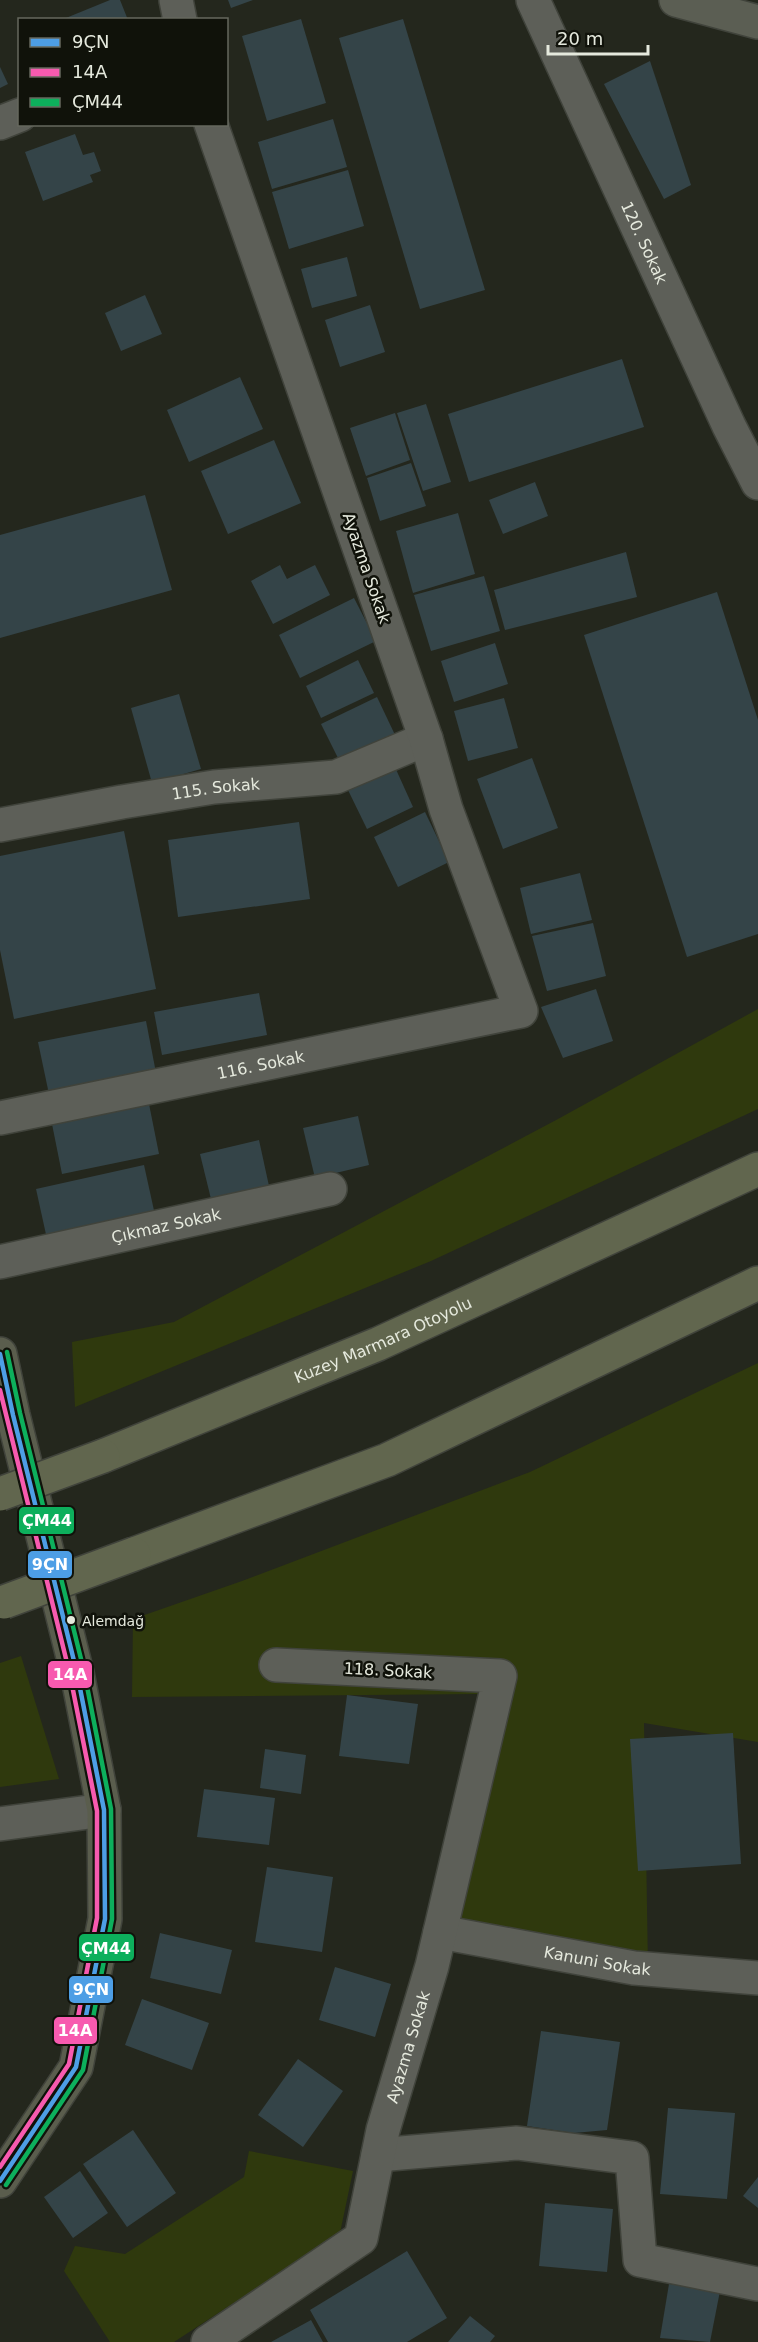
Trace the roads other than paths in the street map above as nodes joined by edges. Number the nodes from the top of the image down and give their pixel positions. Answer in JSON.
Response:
{"nodes":[{"id":1,"x":176,"y":0,"type":"edge"},
{"id":2,"x":533,"y":0,"type":"edge"},
{"id":3,"x":676,"y":0,"type":"edge"},
{"id":4,"x":180,"y":18,"type":"edge"},
{"id":5,"x":758,"y":22,"type":"edge"},
{"id":6,"x":18,"y":116,"type":"edge"},
{"id":7,"x":0,"y":123,"type":"edge"},
{"id":8,"x":212,"y":126,"type":"edge"},
{"id":9,"x":758,"y":483,"type":"edge"},
{"id":10,"x":426,"y":739,"type":"junction"},
{"id":11,"x":0,"y":825,"type":"edge"},
{"id":12,"x":521,"y":1011,"type":"joint"},
{"id":13,"x":0,"y":1118,"type":"edge"},
{"id":14,"x":758,"y":1169,"type":"edge"},
{"id":15,"x":330,"y":1189,"type":"dead end"},
{"id":16,"x":0,"y":1262,"type":"edge"},
{"id":17,"x":758,"y":1283,"type":"edge"},
{"id":18,"x":0,"y":1354,"type":"edge"},
{"id":19,"x":6,"y":1413,"type":"edge"},
{"id":20,"x":0,"y":1494,"type":"edge"},
{"id":21,"x":2,"y":1602,"type":"edge"},
{"id":22,"x":276,"y":1665,"type":"dead end"},
{"id":23,"x":500,"y":1676,"type":"joint"},
{"id":24,"x":104,"y":1810,"type":"junction"},
{"id":25,"x":0,"y":1824,"type":"edge"},
{"id":26,"x":440,"y":1932,"type":"junction"},
{"id":27,"x":758,"y":1978,"type":"edge"},
{"id":28,"x":378,"y":2155,"type":"junction"},
{"id":29,"x":0,"y":2181,"type":"edge"},
{"id":30,"x":758,"y":2284,"type":"edge"},
{"id":31,"x":208,"y":2342,"type":"edge"}],
"edges":[{"from":1,"to":4,"type":"street"},
{"from":2,"to":9,"type":"street","name":"120. Sokak"},
{"from":3,"to":5,"type":"street"},
{"from":6,"to":7,"type":"street"},
{"from":8,"to":10,"type":"street","name":"Ayazma Sokak"},
{"from":10,"to":11,"type":"street","name":"115. Sokak"},
{"from":10,"to":12,"type":"street","name":"Ayazma Sokak"},
{"from":12,"to":13,"type":"street","name":"116. Sokak"},
{"from":14,"to":20,"type":"highway","name":"Kuzey Marmara Otoyolu","bridge":true},
{"from":15,"to":16,"type":"street","name":"Çıkmaz Sokak"},
{"from":17,"to":21,"type":"highway","bridge":true},
{"from":18,"to":19,"type":"main road"},
{"from":19,"to":24,"type":"main road"},
{"from":22,"to":23,"type":"street","name":"118. Sokak"},
{"from":23,"to":26,"type":"street","name":"Ayazma Sokak"},
{"from":24,"to":25,"type":"street"},
{"from":24,"to":29,"type":"main road"},
{"from":26,"to":27,"type":"street","name":"Kanuni Sokak"},
{"from":26,"to":28,"type":"street","name":"Ayazma Sokak"},
{"from":28,"to":30,"type":"street"},
{"from":28,"to":31,"type":"street","name":"Ayazma Sokak"}]}
